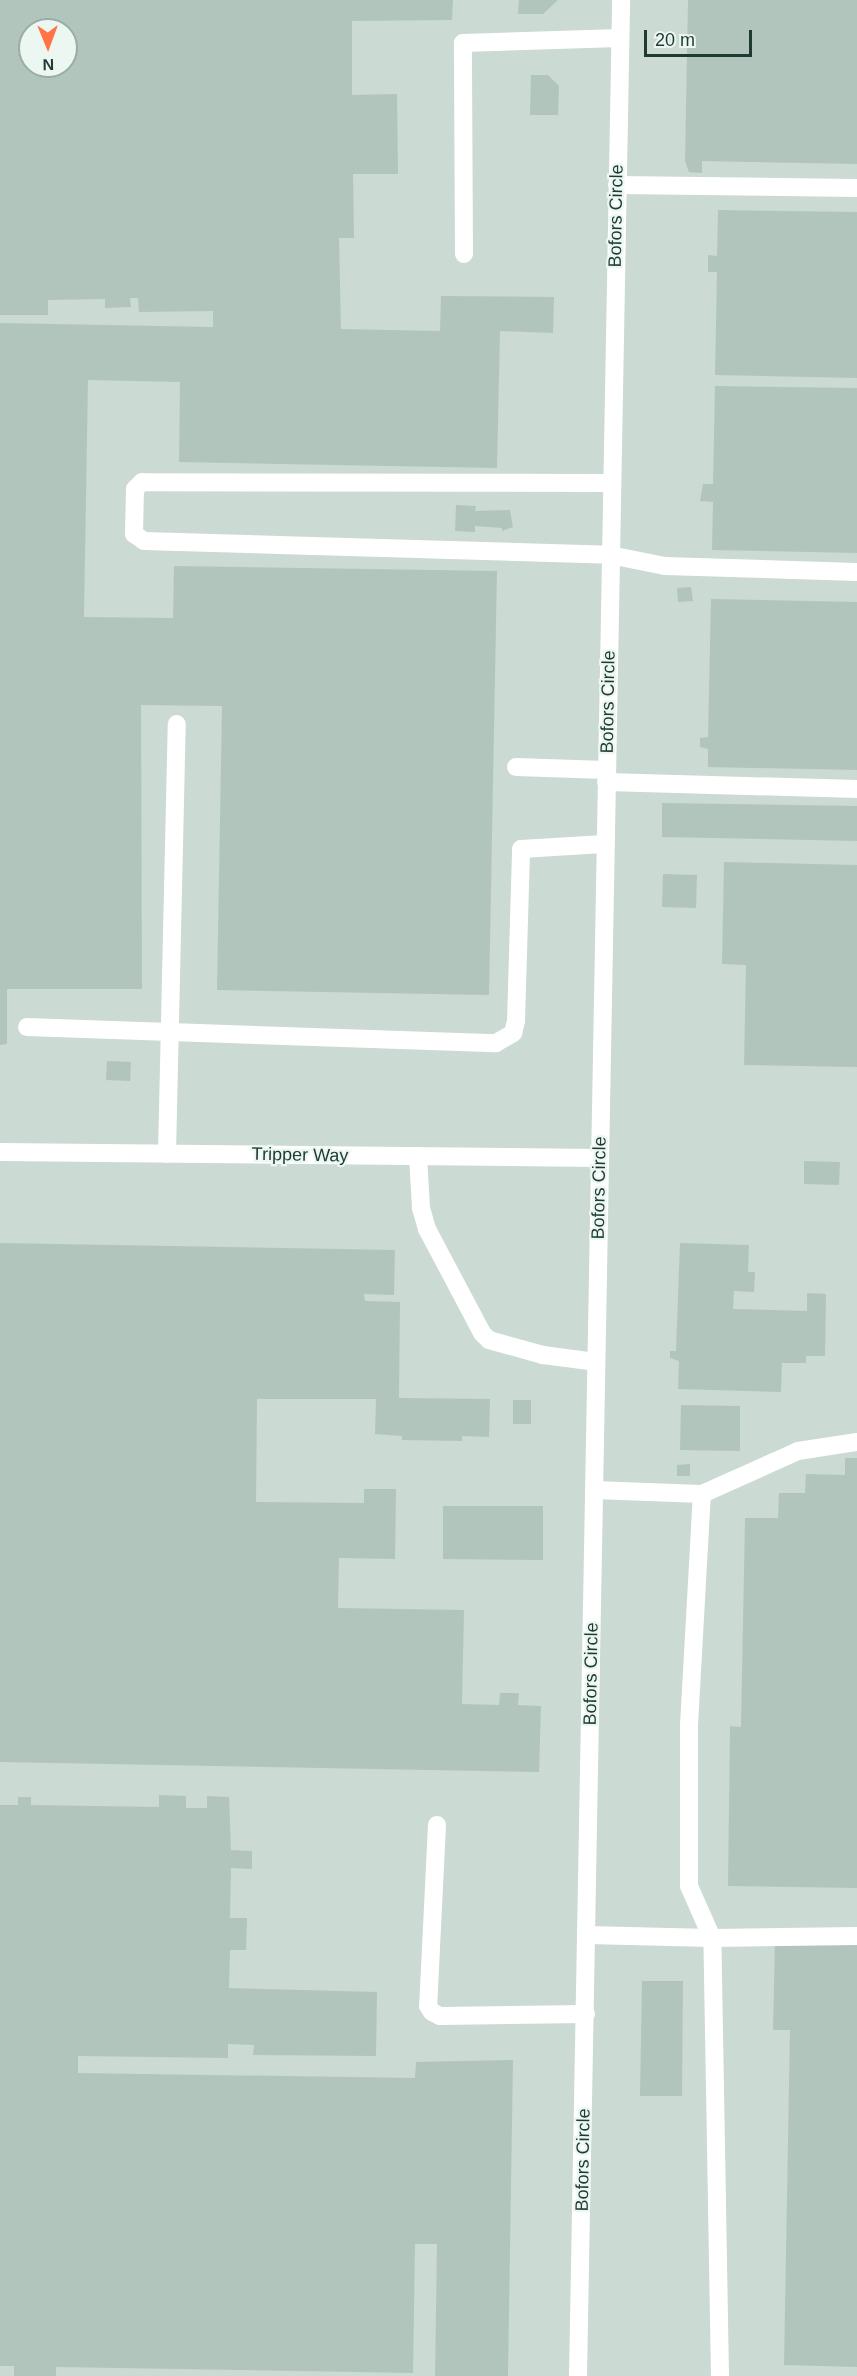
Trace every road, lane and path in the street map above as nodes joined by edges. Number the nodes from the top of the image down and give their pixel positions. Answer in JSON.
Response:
{"nodes":[{"id":1,"x":621,"y":0,"type":"edge"},
{"id":2,"x":620,"y":38,"type":"junction"},
{"id":3,"x":617,"y":185,"type":"junction"},
{"id":4,"x":857,"y":188,"type":"edge"},
{"id":5,"x":464,"y":254,"type":"dead end"},
{"id":6,"x":612,"y":483,"type":"junction"},
{"id":7,"x":610,"y":555,"type":"junction"},
{"id":8,"x":857,"y":572,"type":"edge"},
{"id":9,"x":177,"y":724,"type":"dead end"},
{"id":10,"x":516,"y":767,"type":"dead end"},
{"id":11,"x":606,"y":776,"type":"junction"},
{"id":12,"x":857,"y":789,"type":"edge"},
{"id":13,"x":604,"y":844,"type":"junction"},
{"id":14,"x":27,"y":1027,"type":"dead end"},
{"id":15,"x":170,"y":1031,"type":"junction"},
{"id":16,"x":0,"y":1152,"type":"edge"},
{"id":17,"x":167,"y":1154,"type":"junction"},
{"id":18,"x":418,"y":1156,"type":"junction"},
{"id":19,"x":599,"y":1158,"type":"junction"},
{"id":20,"x":596,"y":1362,"type":"junction"},
{"id":21,"x":857,"y":1443,"type":"edge"},
{"id":22,"x":594,"y":1490,"type":"junction"},
{"id":23,"x":702,"y":1494,"type":"junction"},
{"id":24,"x":436,"y":1825,"type":"dead end"},
{"id":25,"x":587,"y":1935,"type":"junction"},
{"id":26,"x":857,"y":1936,"type":"edge"},
{"id":27,"x":712,"y":1938,"type":"junction"},
{"id":28,"x":585,"y":2014,"type":"junction"},
{"id":29,"x":579,"y":2376,"type":"edge"},
{"id":30,"x":720,"y":2376,"type":"edge"}],
"edges":[{"from":1,"to":2,"type":"street","name":"Bofors Circle"},
{"from":2,"to":3,"type":"street","name":"Bofors Circle"},
{"from":2,"to":5,"type":"street"},
{"from":3,"to":4,"type":"street"},
{"from":3,"to":6,"type":"street","name":"Bofors Circle"},
{"from":6,"to":7,"type":"street","name":"Bofors Circle"},
{"from":6,"to":7,"type":"street"},
{"from":7,"to":8,"type":"street"},
{"from":7,"to":11,"type":"street","name":"Bofors Circle"},
{"from":9,"to":15,"type":"street"},
{"from":10,"to":11,"type":"street"},
{"from":11,"to":12,"type":"street"},
{"from":11,"to":13,"type":"street","name":"Bofors Circle"},
{"from":13,"to":15,"type":"street"},
{"from":13,"to":19,"type":"street","name":"Bofors Circle"},
{"from":14,"to":15,"type":"street"},
{"from":15,"to":17,"type":"street"},
{"from":16,"to":17,"type":"street","name":"Tripper Way"},
{"from":17,"to":18,"type":"street","name":"Tripper Way"},
{"from":18,"to":19,"type":"street","name":"Tripper Way"},
{"from":18,"to":20,"type":"street"},
{"from":19,"to":20,"type":"street","name":"Bofors Circle"},
{"from":20,"to":22,"type":"street","name":"Bofors Circle"},
{"from":21,"to":23,"type":"street"},
{"from":22,"to":23,"type":"street"},
{"from":22,"to":25,"type":"street","name":"Bofors Circle"},
{"from":23,"to":27,"type":"street"},
{"from":24,"to":28,"type":"street"},
{"from":25,"to":27,"type":"street"},
{"from":25,"to":28,"type":"street","name":"Bofors Circle"},
{"from":26,"to":27,"type":"street"},
{"from":27,"to":30,"type":"street"},
{"from":28,"to":29,"type":"street","name":"Bofors Circle"}]}
